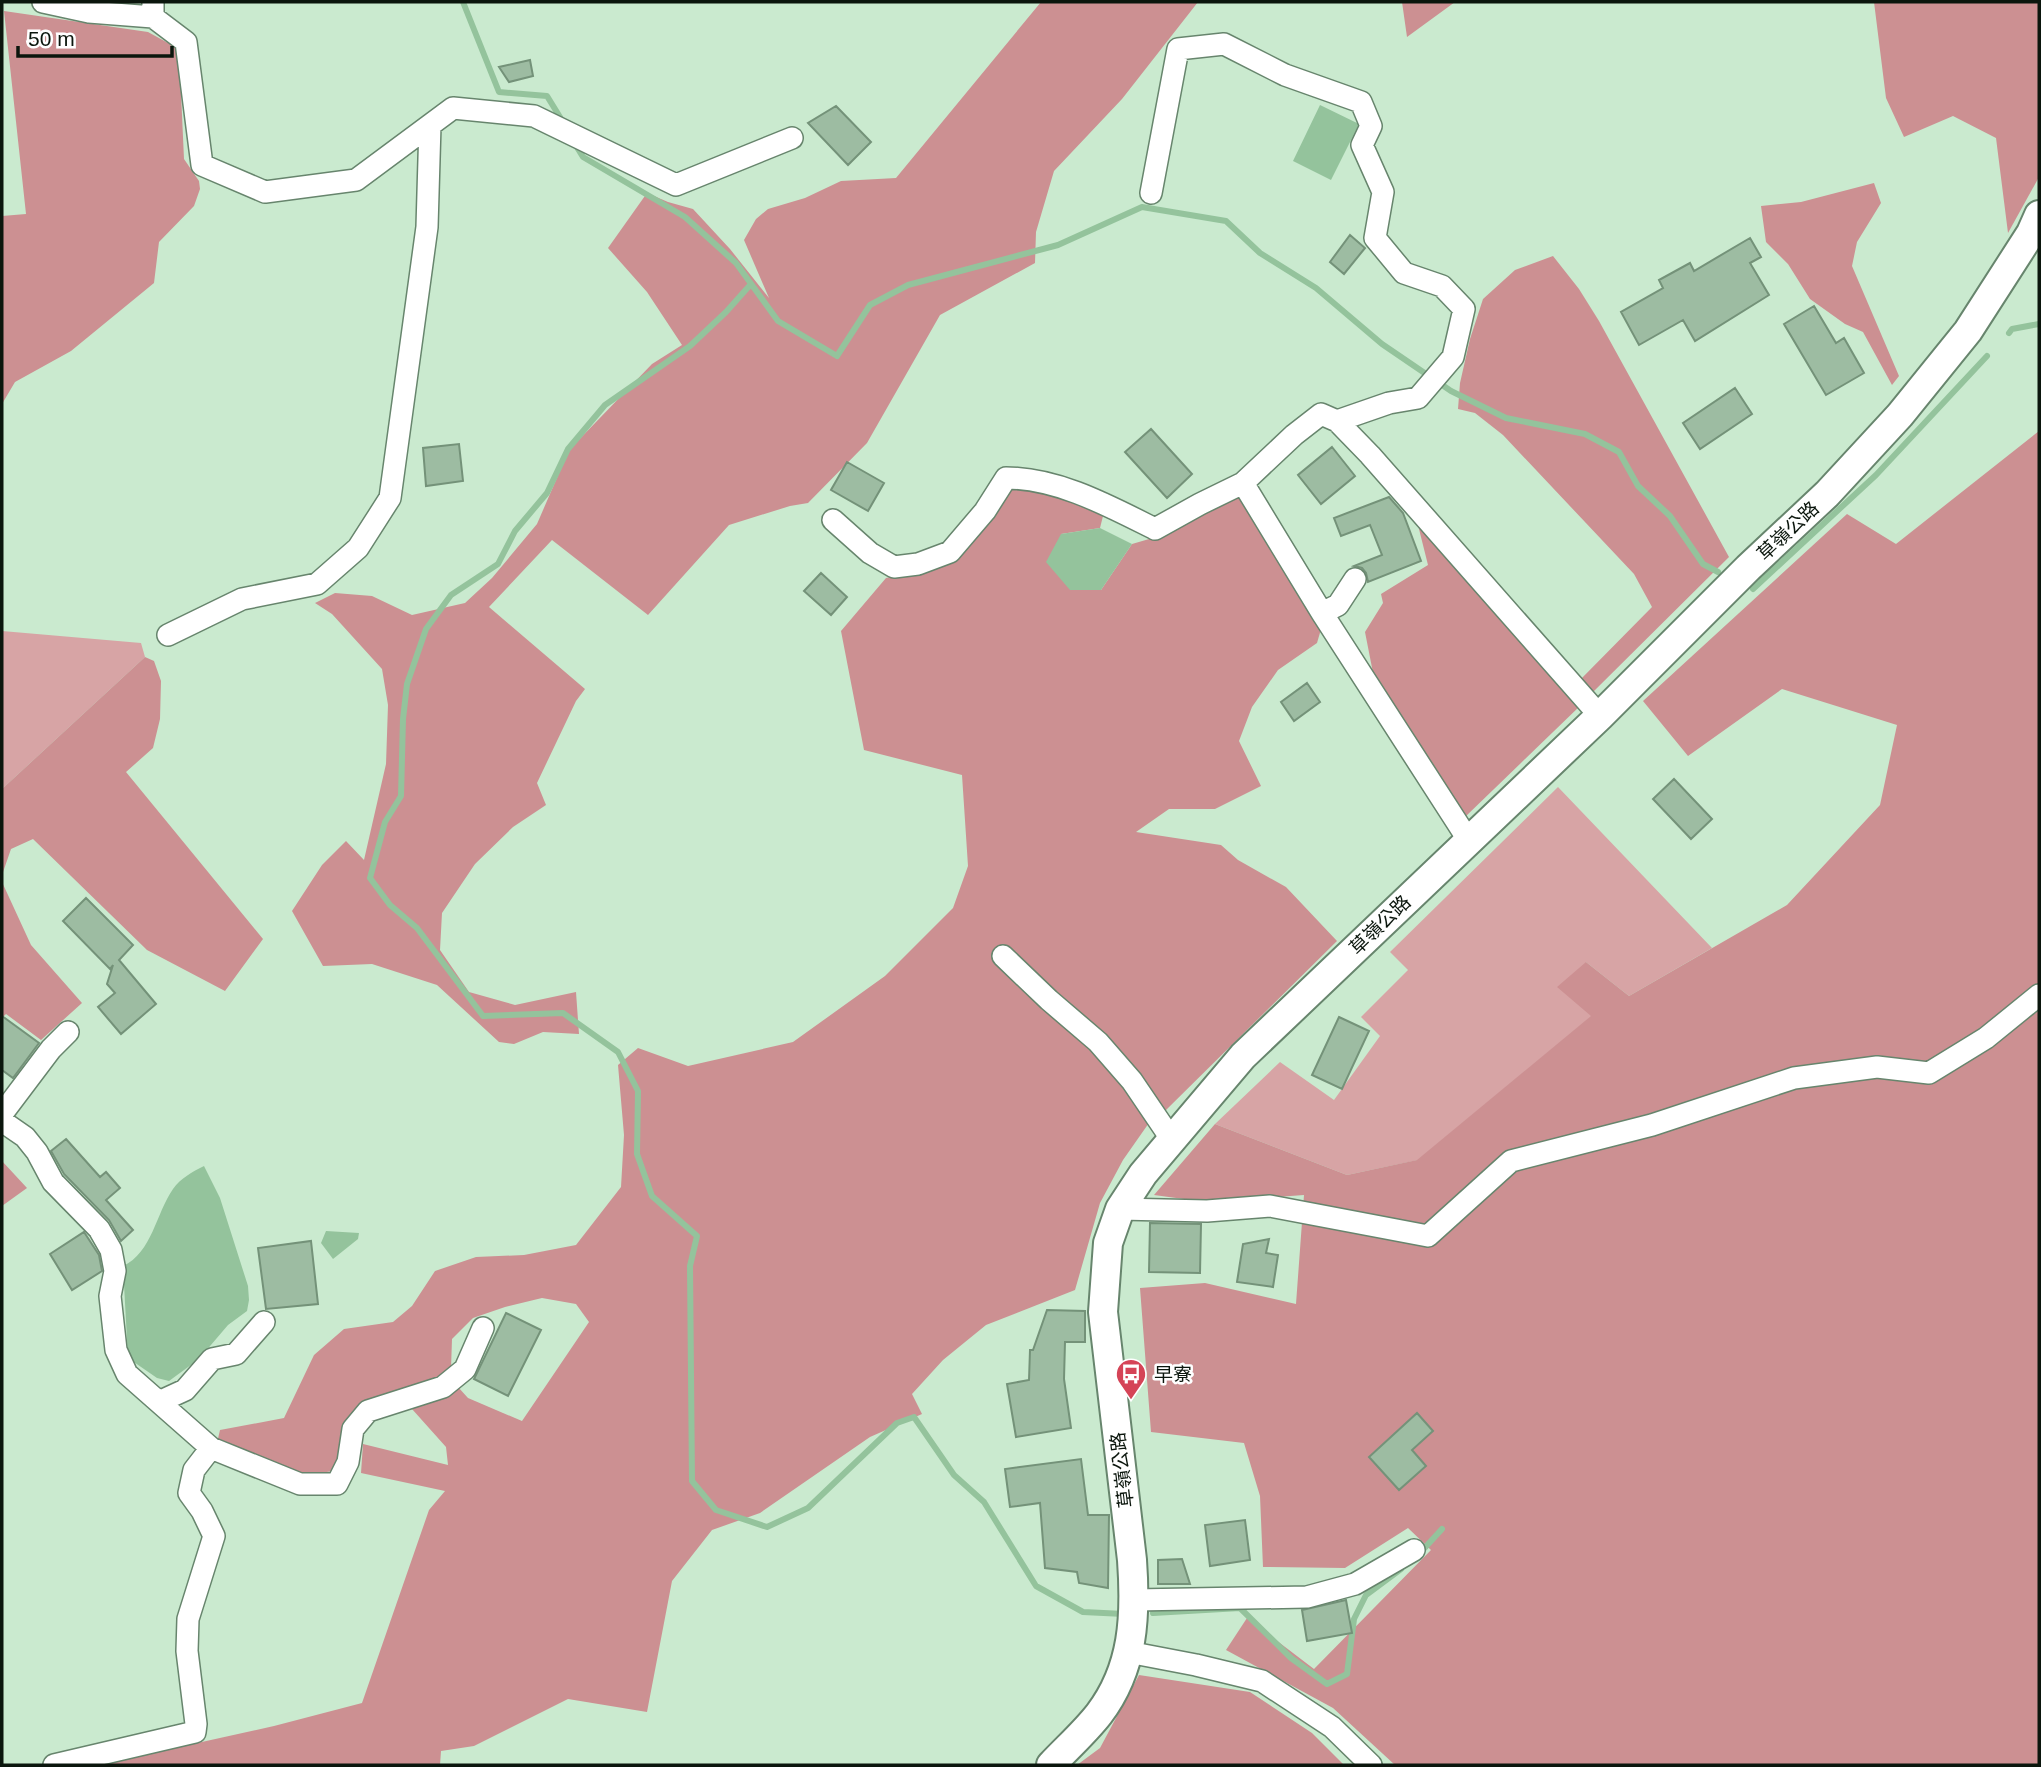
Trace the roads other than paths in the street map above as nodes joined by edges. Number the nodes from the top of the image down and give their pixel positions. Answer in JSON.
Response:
{"nodes":[{"id":1,"x":43,"y":2,"type":"edge"},
{"id":2,"x":153,"y":9,"type":"edge"},
{"id":3,"x":430,"y":125,"type":"junction"},
{"id":4,"x":792,"y":138,"type":"dead end"},
{"id":5,"x":1151,"y":193,"type":"dead end"},
{"id":6,"x":2039,"y":215,"type":"edge"},
{"id":7,"x":1337,"y":421,"type":"junction"},
{"id":8,"x":1243,"y":483,"type":"junction"},
{"id":9,"x":833,"y":520,"type":"dead end"},
{"id":10,"x":1354,"y":579,"type":"dead end"},
{"id":11,"x":1322,"y":613,"type":"junction"},
{"id":12,"x":168,"y":635,"type":"dead end"},
{"id":13,"x":1600,"y":716,"type":"junction"},
{"id":14,"x":1469,"y":841,"type":"junction"},
{"id":15,"x":1003,"y":956,"type":"dead end"},
{"id":16,"x":2039,"y":995,"type":"edge"},
{"id":17,"x":68,"y":1032,"type":"dead end"},
{"id":18,"x":2,"y":1114,"type":"edge"},
{"id":19,"x":2,"y":1121,"type":"edge"},
{"id":20,"x":1172,"y":1140,"type":"junction"},
{"id":21,"x":1121,"y":1209,"type":"junction"},
{"id":22,"x":264,"y":1322,"type":"dead end"},
{"id":23,"x":483,"y":1328,"type":"dead end"},
{"id":24,"x":161,"y":1401,"type":"junction"},
{"id":25,"x":211,"y":1448,"type":"junction"},
{"id":26,"x":1414,"y":1550,"type":"dead end"},
{"id":27,"x":1135,"y":1600,"type":"junction"},
{"id":28,"x":1128,"y":1652,"type":"junction"},
{"id":29,"x":54,"y":1765,"type":"edge"},
{"id":30,"x":1051,"y":1765,"type":"edge"},
{"id":31,"x":1371,"y":1765,"type":"edge"}],
"edges":[{"from":1,"to":2,"type":"street"},
{"from":2,"to":3,"type":"street"},
{"from":3,"to":4,"type":"street"},
{"from":3,"to":12,"type":"street"},
{"from":5,"to":7,"type":"street"},
{"from":6,"to":13,"type":"main road","name":"草嶺公路"},
{"from":7,"to":8,"type":"street"},
{"from":7,"to":13,"type":"street"},
{"from":8,"to":9,"type":"street"},
{"from":8,"to":11,"type":"street"},
{"from":10,"to":11,"type":"street"},
{"from":11,"to":14,"type":"street"},
{"from":13,"to":14,"type":"main road","name":"草嶺公路"},
{"from":14,"to":20,"type":"main road","name":"草嶺公路"},
{"from":15,"to":20,"type":"street"},
{"from":16,"to":21,"type":"street"},
{"from":17,"to":18,"type":"street"},
{"from":19,"to":24,"type":"street"},
{"from":20,"to":21,"type":"main road","name":"草嶺公路"},
{"from":21,"to":27,"type":"main road","name":"草嶺公路"},
{"from":22,"to":24,"type":"street"},
{"from":23,"to":25,"type":"street"},
{"from":24,"to":25,"type":"street"},
{"from":25,"to":29,"type":"street"},
{"from":26,"to":27,"type":"street"},
{"from":27,"to":28,"type":"main road","name":"草嶺公路"},
{"from":28,"to":30,"type":"main road","name":"草嶺公路"},
{"from":28,"to":31,"type":"street"}]}
